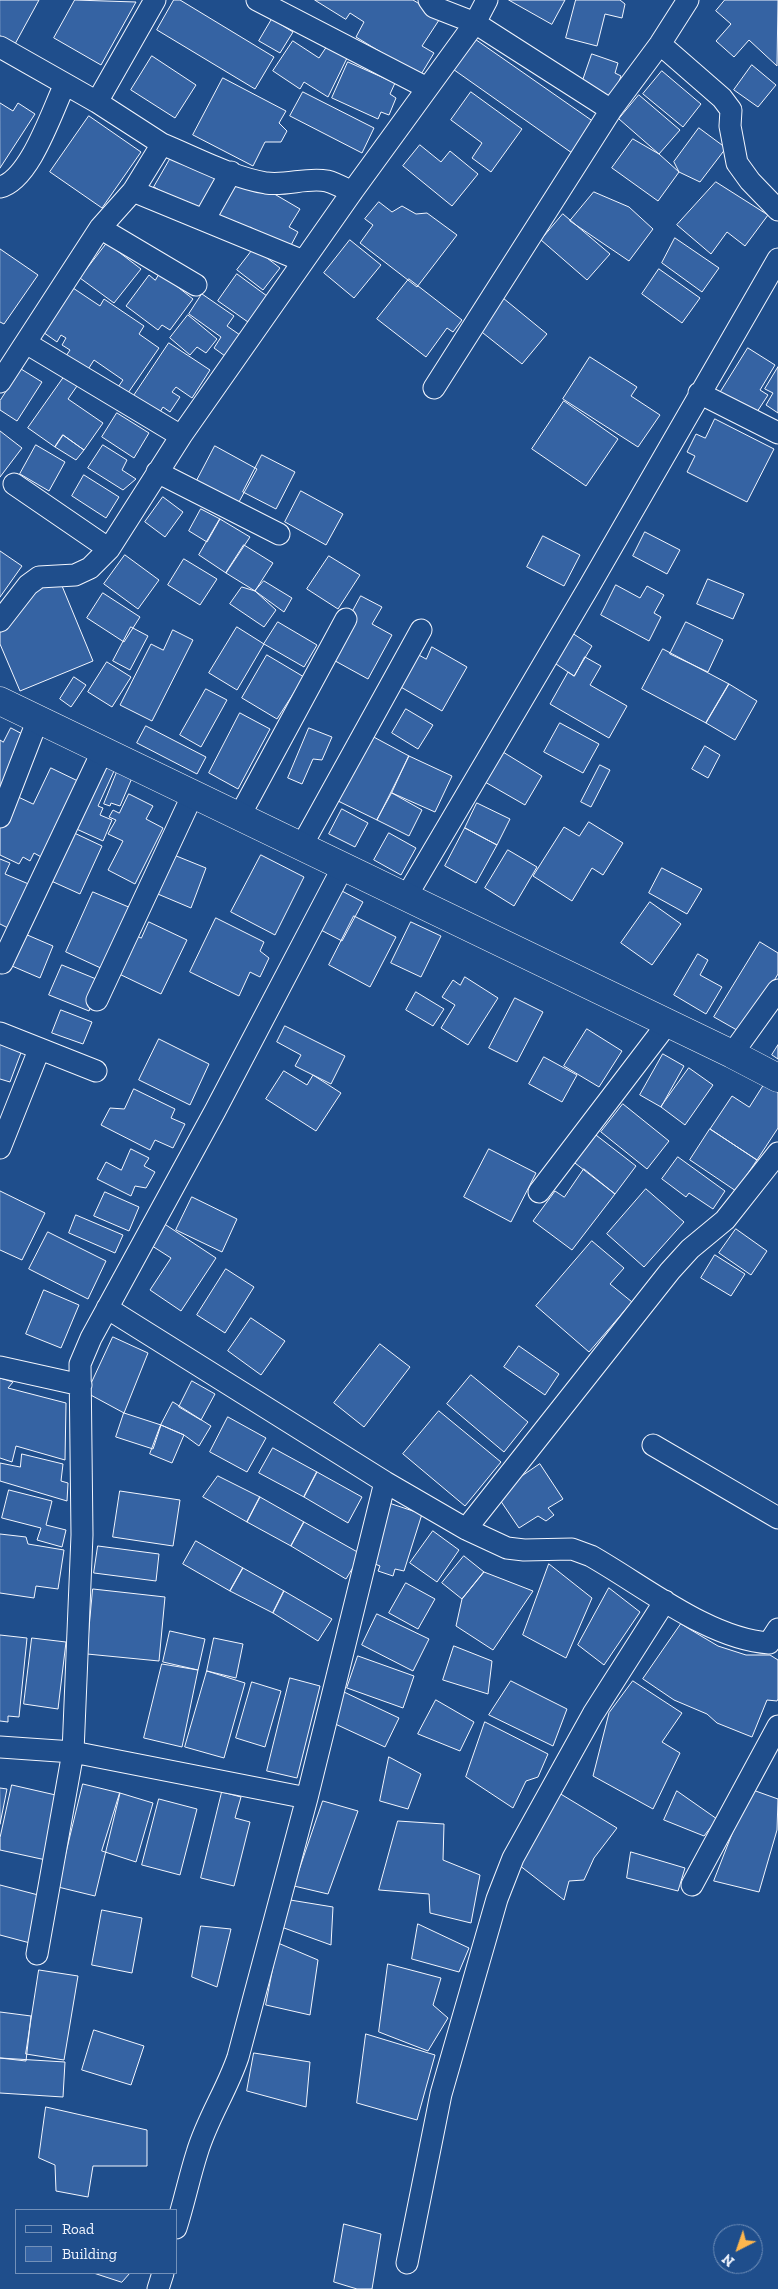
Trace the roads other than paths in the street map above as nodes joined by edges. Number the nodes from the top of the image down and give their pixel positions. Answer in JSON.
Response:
{"nodes":[{"id":1,"x":155,"y":0,"type":"edge"},
{"id":2,"x":257,"y":0,"type":"edge"},
{"id":3,"x":429,"y":0,"type":"edge"},
{"id":4,"x":487,"y":0,"type":"edge"},
{"id":5,"x":688,"y":0,"type":"edge"},
{"id":6,"x":475,"y":23,"type":"junction"},
{"id":7,"x":660,"y":44,"type":"junction"},
{"id":8,"x":0,"y":47,"type":"edge"},
{"id":9,"x":65,"y":84,"type":"junction"},
{"id":10,"x":427,"y":88,"type":"junction"},
{"id":11,"x":97,"y":102,"type":"junction"},
{"id":12,"x":611,"y":110,"type":"junction"},
{"id":13,"x":162,"y":144,"type":"junction"},
{"id":14,"x":231,"y":172,"type":"junction"},
{"id":15,"x":0,"y":187,"type":"edge"},
{"id":16,"x":133,"y":191,"type":"junction"},
{"id":17,"x":352,"y":192,"type":"junction"},
{"id":18,"x":778,"y":210,"type":"edge"},
{"id":19,"x":204,"y":220,"type":"junction"},
{"id":20,"x":100,"y":228,"type":"junction"},
{"id":21,"x":778,"y":259,"type":"edge"},
{"id":22,"x":303,"y":261,"type":"junction"},
{"id":23,"x":196,"y":285,"type":"dead end"},
{"id":24,"x":26,"y":343,"type":"junction"},
{"id":25,"x":0,"y":382,"type":"edge"},
{"id":26,"x":434,"y":388,"type":"dead end"},
{"id":27,"x":699,"y":393,"type":"junction"},
{"id":28,"x":778,"y":433,"type":"edge"},
{"id":29,"x":181,"y":436,"type":"junction"},
{"id":30,"x":157,"y":472,"type":"junction"},
{"id":31,"x":14,"y":484,"type":"dead end"},
{"id":32,"x":279,"y":534,"type":"dead end"},
{"id":33,"x":109,"y":549,"type":"junction"},
{"id":34,"x":346,"y":619,"type":"dead end"},
{"id":35,"x":0,"y":621,"type":"edge"},
{"id":36,"x":421,"y":630,"type":"dead end"},
{"id":37,"x":0,"y":700,"type":"edge"},
{"id":38,"x":38,"y":719,"type":"junction"},
{"id":39,"x":103,"y":750,"type":"junction"},
{"id":40,"x":193,"y":794,"type":"junction"},
{"id":41,"x":0,"y":816,"type":"edge"},
{"id":42,"x":239,"y":816,"type":"junction"},
{"id":43,"x":301,"y":847,"type":"junction"},
{"id":44,"x":343,"y":867,"type":"junction"},
{"id":45,"x":406,"y":897,"type":"junction"},
{"id":46,"x":2,"y":963,"type":"dead end"},
{"id":47,"x":778,"y":990,"type":"edge"},
{"id":48,"x":97,"y":1000,"type":"dead end"},
{"id":49,"x":667,"y":1024,"type":"junction"},
{"id":50,"x":0,"y":1033,"type":"edge"},
{"id":51,"x":38,"y":1050,"type":"junction"},
{"id":52,"x":732,"y":1054,"type":"junction"},
{"id":53,"x":96,"y":1071,"type":"dead end"},
{"id":54,"x":778,"y":1078,"type":"edge"},
{"id":55,"x":0,"y":1148,"type":"edge"},
{"id":56,"x":778,"y":1153,"type":"edge"},
{"id":57,"x":539,"y":1192,"type":"dead end"},
{"id":58,"x":107,"y":1308,"type":"junction"},
{"id":59,"x":0,"y":1367,"type":"edge"},
{"id":60,"x":81,"y":1385,"type":"junction"},
{"id":61,"x":653,"y":1445,"type":"dead end"},
{"id":62,"x":385,"y":1482,"type":"junction"},
{"id":63,"x":778,"y":1518,"type":"edge"},
{"id":64,"x":466,"y":1529,"type":"junction"},
{"id":65,"x":665,"y":1601,"type":"junction"},
{"id":66,"x":775,"y":1639,"type":"edge"},
{"id":67,"x":778,"y":1726,"type":"edge"},
{"id":68,"x":0,"y":1747,"type":"edge"},
{"id":69,"x":73,"y":1752,"type":"junction"},
{"id":70,"x":308,"y":1798,"type":"junction"},
{"id":71,"x":692,"y":1885,"type":"dead end"},
{"id":72,"x":37,"y":1954,"type":"dead end"},
{"id":73,"x":178,"y":2220,"type":"edge"},
{"id":74,"x":407,"y":2263,"type":"dead end"},
{"id":75,"x":163,"y":2274,"type":"edge"},
{"id":76,"x":158,"y":2289,"type":"edge"}],
"edges":[{"from":1,"to":11,"type":"street"},
{"from":2,"to":10,"type":"street"},
{"from":3,"to":6,"type":"street"},
{"from":4,"to":6,"type":"street"},
{"from":5,"to":7,"type":"street"},
{"from":6,"to":10,"type":"street"},
{"from":6,"to":12,"type":"street"},
{"from":7,"to":12,"type":"street"},
{"from":7,"to":18,"type":"street"},
{"from":8,"to":9,"type":"street"},
{"from":9,"to":11,"type":"street"},
{"from":9,"to":15,"type":"street"},
{"from":10,"to":17,"type":"street"},
{"from":11,"to":13,"type":"street"},
{"from":12,"to":26,"type":"street"},
{"from":13,"to":14,"type":"street"},
{"from":13,"to":16,"type":"street"},
{"from":14,"to":17,"type":"street"},
{"from":14,"to":19,"type":"street"},
{"from":16,"to":19,"type":"street"},
{"from":16,"to":20,"type":"street"},
{"from":17,"to":22,"type":"street"},
{"from":19,"to":22,"type":"street"},
{"from":20,"to":23,"type":"street"},
{"from":20,"to":24,"type":"street"},
{"from":21,"to":27,"type":"street"},
{"from":22,"to":29,"type":"street"},
{"from":24,"to":25,"type":"street"},
{"from":24,"to":29,"type":"street"},
{"from":27,"to":28,"type":"street"},
{"from":27,"to":45,"type":"street"},
{"from":29,"to":30,"type":"street"},
{"from":30,"to":32,"type":"street"},
{"from":30,"to":33,"type":"street"},
{"from":31,"to":33,"type":"street"},
{"from":33,"to":35,"type":"street"},
{"from":34,"to":42,"type":"street"},
{"from":36,"to":43,"type":"street"},
{"from":37,"to":38,"type":"street"},
{"from":38,"to":39,"type":"street"},
{"from":38,"to":41,"type":"street"},
{"from":39,"to":40,"type":"street"},
{"from":39,"to":46,"type":"street"},
{"from":40,"to":42,"type":"street"},
{"from":40,"to":48,"type":"street"},
{"from":42,"to":43,"type":"street"},
{"from":43,"to":44,"type":"street"},
{"from":44,"to":45,"type":"street"},
{"from":44,"to":58,"type":"street"},
{"from":45,"to":49,"type":"street"},
{"from":47,"to":52,"type":"street"},
{"from":49,"to":52,"type":"street"},
{"from":49,"to":57,"type":"street"},
{"from":50,"to":51,"type":"street"},
{"from":51,"to":53,"type":"street"},
{"from":51,"to":55,"type":"street"},
{"from":52,"to":54,"type":"street"},
{"from":56,"to":64,"type":"street"},
{"from":58,"to":60,"type":"street"},
{"from":58,"to":62,"type":"street"},
{"from":59,"to":60,"type":"street"},
{"from":60,"to":69,"type":"street"},
{"from":61,"to":63,"type":"street"},
{"from":62,"to":64,"type":"street"},
{"from":62,"to":70,"type":"street"},
{"from":64,"to":65,"type":"street"},
{"from":65,"to":66,"type":"street"},
{"from":65,"to":74,"type":"street"},
{"from":67,"to":71,"type":"street"},
{"from":68,"to":69,"type":"street"},
{"from":69,"to":70,"type":"street"},
{"from":69,"to":72,"type":"street"},
{"from":70,"to":73,"type":"street"},
{"from":75,"to":76,"type":"street"}]}
